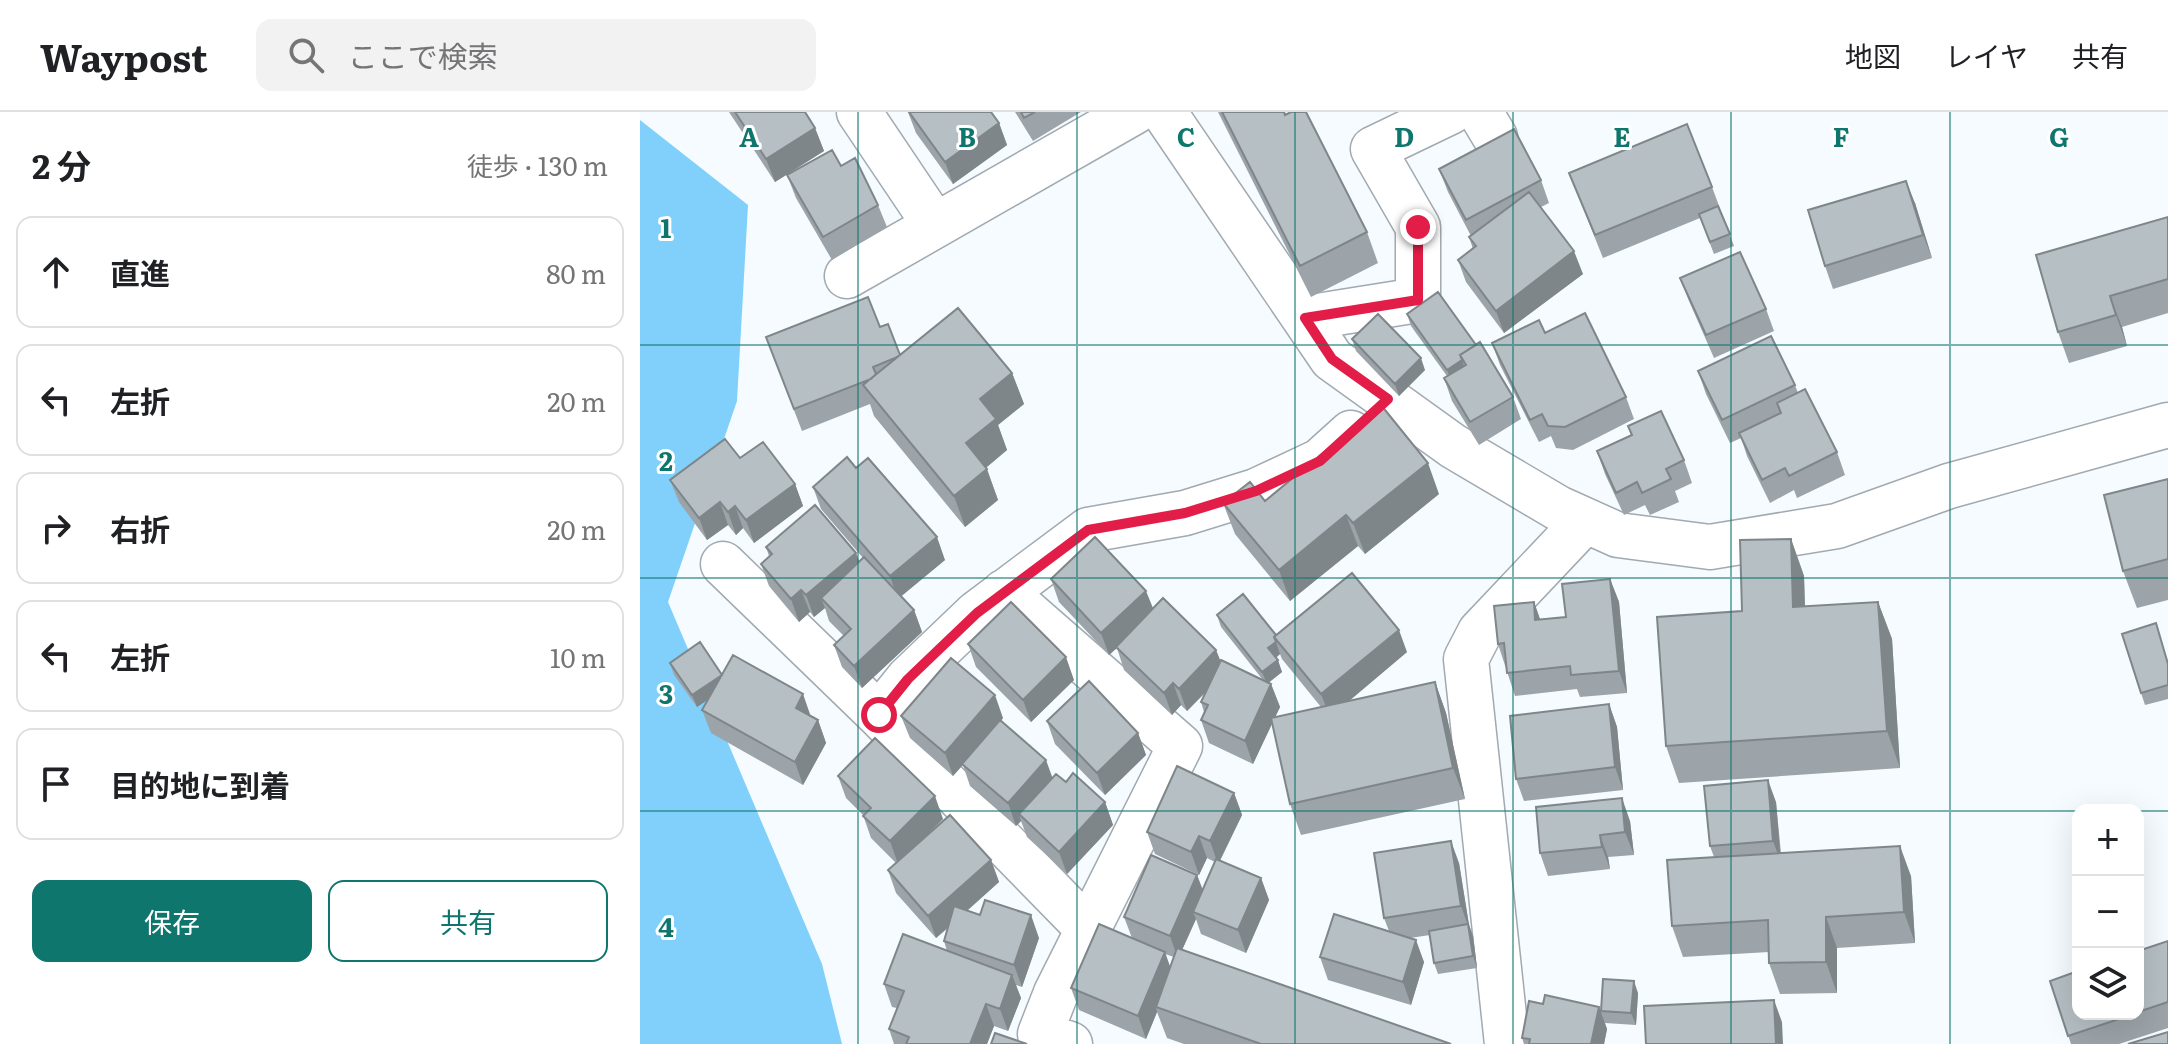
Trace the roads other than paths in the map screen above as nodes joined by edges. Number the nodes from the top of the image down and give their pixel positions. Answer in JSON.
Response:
{"nodes":[{"id":1,"x":859,"y":112,"type":"edge"},
{"id":2,"x":1134,"y":112,"type":"edge"},
{"id":3,"x":1164,"y":112,"type":"edge"},
{"id":4,"x":1450,"y":112,"type":"edge"},
{"id":5,"x":935,"y":225,"type":"junction"},
{"id":6,"x":847,"y":276,"type":"dead end"},
{"id":7,"x":1305,"y":318,"type":"junction"},
{"id":8,"x":1388,"y":399,"type":"junction"},
{"id":9,"x":2168,"y":425,"type":"edge"},
{"id":10,"x":1585,"y":521,"type":"junction"},
{"id":11,"x":723,"y":564,"type":"dead end"},
{"id":12,"x":1004,"y":592,"type":"junction"},
{"id":13,"x":879,"y":715,"type":"junction"},
{"id":14,"x":1088,"y":929,"type":"junction"},
{"id":15,"x":1070,"y":1044,"type":"edge"},
{"id":16,"x":1507,"y":1044,"type":"edge"}],
"edges":[{"from":1,"to":5,"type":"street"},
{"from":2,"to":5,"type":"street"},
{"from":3,"to":7,"type":"street"},
{"from":4,"to":7,"type":"street"},
{"from":5,"to":6,"type":"street"},
{"from":7,"to":8,"type":"street"},
{"from":8,"to":10,"type":"street"},
{"from":8,"to":12,"type":"street"},
{"from":9,"to":10,"type":"street"},
{"from":10,"to":16,"type":"street"},
{"from":11,"to":13,"type":"street"},
{"from":12,"to":13,"type":"street"},
{"from":12,"to":14,"type":"street"},
{"from":13,"to":14,"type":"street"},
{"from":14,"to":15,"type":"street"}]}
